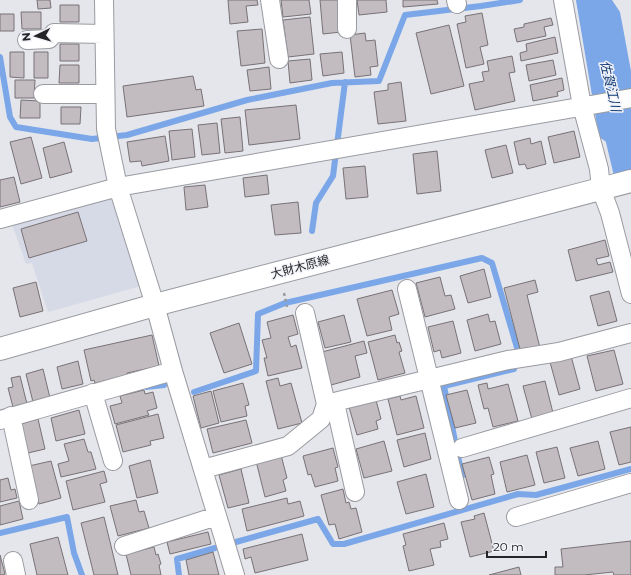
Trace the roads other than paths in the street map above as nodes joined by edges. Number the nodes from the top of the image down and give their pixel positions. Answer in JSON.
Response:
{"nodes":[{"id":1,"x":104,"y":0,"type":"edge"},
{"id":2,"x":270,"y":0,"type":"edge"},
{"id":3,"x":347,"y":0,"type":"edge"},
{"id":4,"x":563,"y":0,"type":"edge"},
{"id":5,"x":347,"y":29,"type":"dead end"},
{"id":6,"x":104,"y":34,"type":"junction"},
{"id":7,"x":27,"y":40,"type":"dead end"},
{"id":8,"x":279,"y":59,"type":"dead end"},
{"id":9,"x":43,"y":94,"type":"dead end"},
{"id":10,"x":105,"y":94,"type":"junction"},
{"id":11,"x":631,"y":98,"type":"edge"},
{"id":12,"x":582,"y":106,"type":"junction"},
{"id":13,"x":631,"y":181,"type":"edge"},
{"id":14,"x":118,"y":187,"type":"junction"},
{"id":15,"x":601,"y":189,"type":"junction"},
{"id":16,"x":0,"y":219,"type":"edge"},
{"id":17,"x":407,"y":289,"type":"dead end"},
{"id":18,"x":631,"y":294,"type":"edge"},
{"id":19,"x":155,"y":305,"type":"junction"},
{"id":20,"x":296,"y":312,"type":"road end"},
{"id":21,"x":631,"y":333,"type":"edge"},
{"id":22,"x":0,"y":349,"type":"edge"},
{"id":23,"x":173,"y":371,"type":"junction"},
{"id":24,"x":429,"y":379,"type":"junction"},
{"id":25,"x":94,"y":393,"type":"junction"},
{"id":26,"x":631,"y":398,"type":"edge"},
{"id":27,"x":330,"y":404,"type":"junction"},
{"id":28,"x":6,"y":418,"type":"edge"},
{"id":29,"x":462,"y":448,"type":"dead end"},
{"id":30,"x":113,"y":461,"type":"dead end"},
{"id":31,"x":203,"y":469,"type":"junction"},
{"id":32,"x":631,"y":483,"type":"edge"},
{"id":33,"x":355,"y":492,"type":"dead end"},
{"id":34,"x":29,"y":500,"type":"dead end"},
{"id":35,"x":459,"y":500,"type":"dead end"},
{"id":36,"x":217,"y":516,"type":"junction"},
{"id":37,"x":516,"y":516,"type":"dead end"},
{"id":38,"x":124,"y":546,"type":"dead end"},
{"id":39,"x":235,"y":575,"type":"edge"}],
"edges":[{"from":1,"to":6,"type":"street"},
{"from":2,"to":8,"type":"street"},
{"from":3,"to":5,"type":"street"},
{"from":4,"to":12,"type":"street"},
{"from":6,"to":7,"type":"street"},
{"from":6,"to":10,"type":"street"},
{"from":9,"to":10,"type":"street"},
{"from":10,"to":14,"type":"street"},
{"from":11,"to":12,"type":"street"},
{"from":12,"to":14,"type":"street"},
{"from":12,"to":15,"type":"street"},
{"from":13,"to":15,"type":"street","name":"大財木原線"},
{"from":14,"to":16,"type":"street"},
{"from":14,"to":19,"type":"street"},
{"from":15,"to":18,"type":"street"},
{"from":15,"to":19,"type":"street","name":"大財木原線"},
{"from":17,"to":24,"type":"street"},
{"from":19,"to":22,"type":"street","name":"大財木原線"},
{"from":19,"to":23,"type":"street"},
{"from":20,"to":27,"type":"street"},
{"from":21,"to":24,"type":"street"},
{"from":23,"to":25,"type":"street"},
{"from":23,"to":31,"type":"street"},
{"from":24,"to":27,"type":"street"},
{"from":24,"to":35,"type":"street"},
{"from":25,"to":28,"type":"street"},
{"from":25,"to":30,"type":"street"},
{"from":26,"to":29,"type":"street"},
{"from":27,"to":31,"type":"street"},
{"from":27,"to":33,"type":"street"},
{"from":28,"to":34,"type":"street"},
{"from":31,"to":36,"type":"street"},
{"from":32,"to":37,"type":"street"},
{"from":36,"to":38,"type":"street"},
{"from":36,"to":39,"type":"street"}]}
